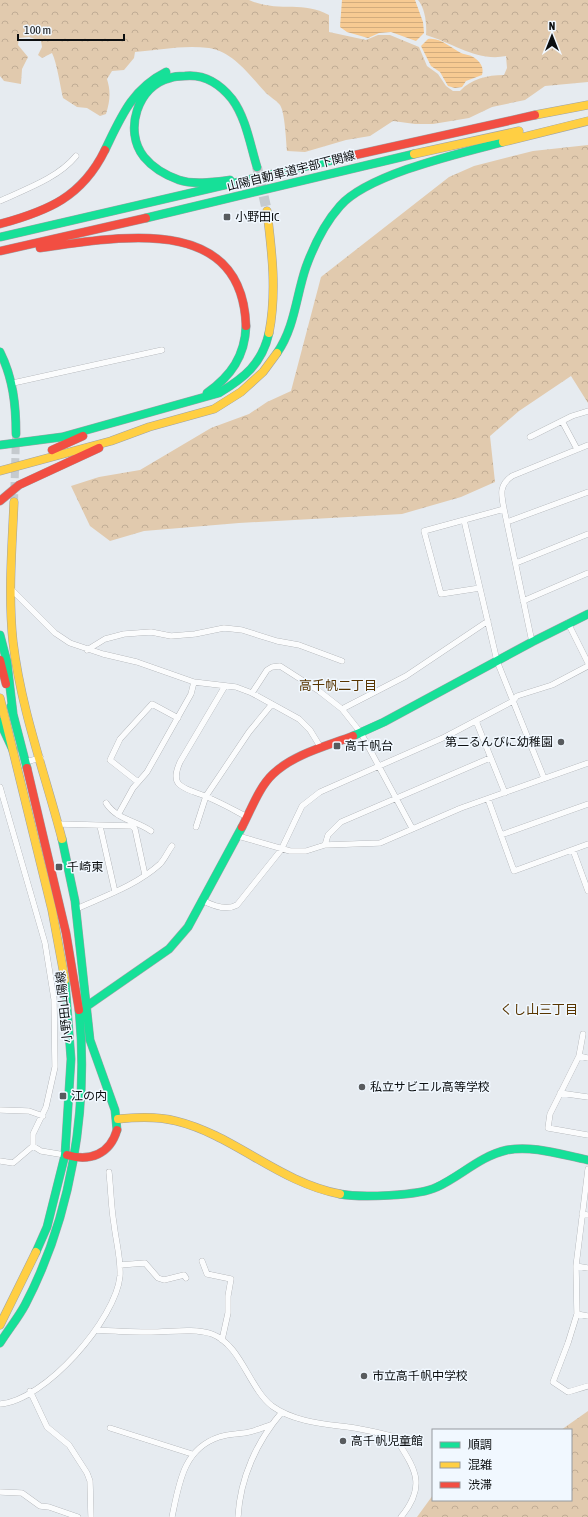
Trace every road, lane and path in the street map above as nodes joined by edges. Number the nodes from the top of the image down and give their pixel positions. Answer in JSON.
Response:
{"nodes":[{"id":1,"x":588,"y":105,"type":"edge"},
{"id":2,"x":588,"y":118,"type":"edge"},
{"id":3,"x":588,"y":121,"type":"edge"},
{"id":4,"x":76,"y":156,"type":"dead end"},
{"id":5,"x":301,"y":168,"type":"junction"},
{"id":6,"x":0,"y":200,"type":"edge"},
{"id":7,"x":0,"y":224,"type":"edge"},
{"id":8,"x":0,"y":237,"type":"edge"},
{"id":9,"x":0,"y":252,"type":"edge"},
{"id":10,"x":162,"y":350,"type":"dead end"},
{"id":11,"x":0,"y":352,"type":"edge"},
{"id":12,"x":13,"y":383,"type":"junction"},
{"id":13,"x":195,"y":399,"type":"junction"},
{"id":14,"x":588,"y":411,"type":"edge"},
{"id":15,"x":181,"y":417,"type":"junction"},
{"id":16,"x":562,"y":421,"type":"junction"},
{"id":17,"x":112,"y":422,"type":"junction"},
{"id":18,"x":16,"y":434,"type":"tunnel mouth"},
{"id":19,"x":530,"y":437,"type":"dead end"},
{"id":20,"x":111,"y":441,"type":"junction"},
{"id":21,"x":0,"y":445,"type":"edge"},
{"id":22,"x":588,"y":445,"type":"edge"},
{"id":23,"x":577,"y":449,"type":"junction"},
{"id":24,"x":0,"y":465,"type":"edge"},
{"id":25,"x":0,"y":471,"type":"edge"},
{"id":26,"x":588,"y":492,"type":"edge"},
{"id":27,"x":0,"y":501,"type":"edge"},
{"id":28,"x":14,"y":502,"type":"tunnel mouth"},
{"id":29,"x":504,"y":509,"type":"junction"},
{"id":30,"x":464,"y":520,"type":"junction"},
{"id":31,"x":507,"y":522,"type":"junction"},
{"id":32,"x":588,"y":534,"type":"edge"},
{"id":33,"x":516,"y":563,"type":"junction"},
{"id":34,"x":588,"y":573,"type":"edge"},
{"id":35,"x":480,"y":588,"type":"junction"},
{"id":36,"x":11,"y":589,"type":"junction"},
{"id":37,"x":523,"y":601,"type":"junction"},
{"id":38,"x":588,"y":614,"type":"edge"},
{"id":39,"x":488,"y":621,"type":"junction"},
{"id":40,"x":568,"y":623,"type":"junction"},
{"id":41,"x":0,"y":635,"type":"edge"},
{"id":42,"x":532,"y":642,"type":"junction"},
{"id":43,"x":87,"y":650,"type":"junction"},
{"id":44,"x":0,"y":660,"type":"edge"},
{"id":45,"x":342,"y":661,"type":"dead end"},
{"id":46,"x":497,"y":661,"type":"junction"},
{"id":47,"x":588,"y":664,"type":"edge"},
{"id":48,"x":194,"y":682,"type":"junction"},
{"id":49,"x":225,"y":686,"type":"junction"},
{"id":50,"x":252,"y":693,"type":"junction"},
{"id":51,"x":0,"y":698,"type":"edge"},
{"id":52,"x":512,"y":701,"type":"junction"},
{"id":53,"x":272,"y":704,"type":"junction"},
{"id":54,"x":342,"y":709,"type":"junction"},
{"id":55,"x":13,"y":713,"type":"junction"},
{"id":56,"x":178,"y":718,"type":"junction"},
{"id":57,"x":476,"y":721,"type":"junction"},
{"id":58,"x":0,"y":722,"type":"edge"},
{"id":59,"x":361,"y":733,"type":"junction"},
{"id":60,"x":322,"y":748,"type":"junction"},
{"id":61,"x":13,"y":750,"type":"junction"},
{"id":62,"x":41,"y":758,"type":"junction"},
{"id":63,"x":490,"y":758,"type":"junction"},
{"id":64,"x":25,"y":762,"type":"junction"},
{"id":65,"x":588,"y":764,"type":"edge"},
{"id":66,"x":379,"y":766,"type":"junction"},
{"id":67,"x":544,"y":778,"type":"junction"},
{"id":68,"x":138,"y":782,"type":"junction"},
{"id":69,"x":0,"y":786,"type":"edge"},
{"id":70,"x":505,"y":793,"type":"junction"},
{"id":71,"x":206,"y":796,"type":"junction"},
{"id":72,"x":396,"y":797,"type":"junction"},
{"id":73,"x":488,"y":799,"type":"junction"},
{"id":74,"x":106,"y":803,"type":"dead end"},
{"id":75,"x":588,"y":804,"type":"edge"},
{"id":76,"x":118,"y":815,"type":"junction"},
{"id":77,"x":247,"y":817,"type":"junction"},
{"id":78,"x":59,"y":824,"type":"junction"},
{"id":79,"x":100,"y":826,"type":"junction"},
{"id":80,"x":196,"y":827,"type":"dead end"},
{"id":81,"x":412,"y":828,"type":"junction"},
{"id":82,"x":151,"y":831,"type":"dead end"},
{"id":83,"x":501,"y":835,"type":"junction"},
{"id":84,"x":238,"y":836,"type":"junction"},
{"id":85,"x":588,"y":844,"type":"edge"},
{"id":86,"x":325,"y":845,"type":"junction"},
{"id":87,"x":172,"y":846,"type":"dead end"},
{"id":88,"x":281,"y":850,"type":"junction"},
{"id":89,"x":573,"y":850,"type":"junction"},
{"id":90,"x":145,"y":875,"type":"junction"},
{"id":91,"x":588,"y":891,"type":"edge"},
{"id":92,"x":115,"y":892,"type":"junction"},
{"id":93,"x":202,"y":900,"type":"junction"},
{"id":94,"x":76,"y":909,"type":"junction"},
{"id":95,"x":87,"y":1006,"type":"junction"},
{"id":96,"x":583,"y":1034,"type":"dead end"},
{"id":97,"x":579,"y":1056,"type":"junction"},
{"id":98,"x":588,"y":1058,"type":"edge"},
{"id":99,"x":560,"y":1093,"type":"junction"},
{"id":100,"x":588,"y":1097,"type":"edge"},
{"id":101,"x":0,"y":1110,"type":"edge"},
{"id":102,"x":42,"y":1116,"type":"junction"},
{"id":103,"x":118,"y":1119,"type":"junction"},
{"id":104,"x":588,"y":1135,"type":"edge"},
{"id":105,"x":33,"y":1146,"type":"junction"},
{"id":106,"x":69,"y":1156,"type":"junction"},
{"id":107,"x":588,"y":1160,"type":"edge"},
{"id":108,"x":0,"y":1161,"type":"edge"},
{"id":109,"x":588,"y":1169,"type":"edge"},
{"id":110,"x":109,"y":1172,"type":"dead end"},
{"id":111,"x":585,"y":1215,"type":"edge"},
{"id":112,"x":202,"y":1262,"type":"dead end"},
{"id":113,"x":120,"y":1265,"type":"junction"},
{"id":114,"x":576,"y":1266,"type":"junction"},
{"id":115,"x":588,"y":1268,"type":"edge"},
{"id":116,"x":186,"y":1278,"type":"dead end"},
{"id":117,"x":577,"y":1314,"type":"junction"},
{"id":118,"x":588,"y":1316,"type":"edge"},
{"id":119,"x":0,"y":1325,"type":"edge"},
{"id":120,"x":96,"y":1330,"type":"junction"},
{"id":121,"x":222,"y":1340,"type":"junction"},
{"id":122,"x":0,"y":1343,"type":"edge"},
{"id":123,"x":588,"y":1386,"type":"edge"},
{"id":124,"x":30,"y":1391,"type":"junction"},
{"id":125,"x":0,"y":1404,"type":"edge"},
{"id":126,"x":282,"y":1412,"type":"junction"},
{"id":127,"x":270,"y":1425,"type":"junction"},
{"id":128,"x":110,"y":1428,"type":"dead end"},
{"id":129,"x":192,"y":1454,"type":"junction"},
{"id":130,"x":0,"y":1492,"type":"edge"},
{"id":131,"x":78,"y":1517,"type":"edge"},
{"id":132,"x":90,"y":1517,"type":"edge"},
{"id":133,"x":172,"y":1517,"type":"edge"},
{"id":134,"x":238,"y":1517,"type":"edge"},
{"id":135,"x":402,"y":1517,"type":"edge"}],
"edges":[{"from":1,"to":5,"type":"main road","name":"山陽自動車道宇部下関線"},
{"from":2,"to":9,"type":"main road","name":"山陽自動車道宇部下関線"},
{"from":3,"to":15,"type":"main road"},
{"from":4,"to":6,"type":"street"},
{"from":5,"to":7,"type":"main road"},
{"from":5,"to":8,"type":"main road","name":"山陽自動車道宇部下関線"},
{"from":9,"to":13,"type":"main road"},
{"from":10,"to":12,"type":"street"},
{"from":11,"to":12,"type":"main road"},
{"from":12,"to":18,"type":"main road"},
{"from":13,"to":15,"type":"main road"},
{"from":13,"to":17,"type":"main road"},
{"from":14,"to":16,"type":"street"},
{"from":15,"to":20,"type":"main road"},
{"from":16,"to":19,"type":"street"},
{"from":16,"to":23,"type":"street"},
{"from":17,"to":21,"type":"main road"},
{"from":17,"to":24,"type":"main road"},
{"from":20,"to":25,"type":"main road"},
{"from":20,"to":27,"type":"main road"},
{"from":22,"to":23,"type":"street"},
{"from":23,"to":29,"type":"street"},
{"from":26,"to":31,"type":"street"},
{"from":28,"to":36,"type":"main road"},
{"from":29,"to":30,"type":"street"},
{"from":29,"to":31,"type":"street"},
{"from":30,"to":35,"type":"street"},
{"from":30,"to":35,"type":"street"},
{"from":31,"to":33,"type":"street"},
{"from":32,"to":33,"type":"street"},
{"from":33,"to":37,"type":"street"},
{"from":34,"to":37,"type":"street"},
{"from":35,"to":39,"type":"street"},
{"from":36,"to":43,"type":"street"},
{"from":36,"to":62,"type":"main road"},
{"from":37,"to":42,"type":"street"},
{"from":38,"to":40,"type":"main road"},
{"from":39,"to":46,"type":"street"},
{"from":39,"to":54,"type":"street"},
{"from":40,"to":42,"type":"main road"},
{"from":40,"to":47,"type":"street"},
{"from":41,"to":55,"type":"main road"},
{"from":42,"to":46,"type":"main road"},
{"from":43,"to":45,"type":"street"},
{"from":43,"to":48,"type":"street"},
{"from":44,"to":55,"type":"main road","name":"小野田山陽線"},
{"from":46,"to":52,"type":"street"},
{"from":46,"to":59,"type":"main road"},
{"from":47,"to":52,"type":"street"},
{"from":48,"to":49,"type":"street"},
{"from":48,"to":56,"type":"street"},
{"from":49,"to":50,"type":"street"},
{"from":49,"to":71,"type":"street"},
{"from":50,"to":53,"type":"street"},
{"from":50,"to":54,"type":"street"},
{"from":51,"to":61,"type":"main road","name":"小野田山陽線"},
{"from":52,"to":57,"type":"street"},
{"from":52,"to":67,"type":"street"},
{"from":53,"to":60,"type":"street"},
{"from":53,"to":71,"type":"street"},
{"from":54,"to":59,"type":"street"},
{"from":55,"to":64,"type":"main road","name":"小野田山陽線"},
{"from":56,"to":68,"type":"street"},
{"from":56,"to":68,"type":"street"},
{"from":57,"to":63,"type":"street"},
{"from":57,"to":66,"type":"street"},
{"from":58,"to":61,"type":"main road"},
{"from":59,"to":60,"type":"main road"},
{"from":59,"to":66,"type":"street"},
{"from":60,"to":77,"type":"main road"},
{"from":61,"to":106,"type":"main road","name":"小野田山陽線"},
{"from":62,"to":64,"type":"street"},
{"from":62,"to":78,"type":"main road"},
{"from":63,"to":70,"type":"street"},
{"from":63,"to":72,"type":"street"},
{"from":64,"to":106,"type":"main road","name":"小野田山陽線"},
{"from":65,"to":67,"type":"street"},
{"from":66,"to":72,"type":"street"},
{"from":66,"to":88,"type":"street"},
{"from":67,"to":70,"type":"street"},
{"from":68,"to":76,"type":"street"},
{"from":69,"to":102,"type":"street"},
{"from":70,"to":73,"type":"street"},
{"from":71,"to":77,"type":"street"},
{"from":71,"to":80,"type":"street"},
{"from":72,"to":81,"type":"street"},
{"from":72,"to":86,"type":"street"},
{"from":73,"to":81,"type":"street"},
{"from":73,"to":83,"type":"street"},
{"from":74,"to":76,"type":"street"},
{"from":75,"to":83,"type":"street"},
{"from":76,"to":82,"type":"street"},
{"from":77,"to":84,"type":"main road"},
{"from":78,"to":79,"type":"street"},
{"from":78,"to":94,"type":"main road"},
{"from":79,"to":90,"type":"street"},
{"from":79,"to":92,"type":"street"},
{"from":81,"to":86,"type":"street"},
{"from":83,"to":89,"type":"street"},
{"from":84,"to":88,"type":"street"},
{"from":84,"to":93,"type":"main road"},
{"from":85,"to":89,"type":"street"},
{"from":86,"to":88,"type":"street"},
{"from":87,"to":90,"type":"street"},
{"from":88,"to":93,"type":"street"},
{"from":89,"to":91,"type":"street"},
{"from":90,"to":92,"type":"street"},
{"from":92,"to":94,"type":"street"},
{"from":93,"to":95,"type":"main road"},
{"from":94,"to":95,"type":"main road"},
{"from":95,"to":103,"type":"main road"},
{"from":96,"to":97,"type":"street"},
{"from":97,"to":98,"type":"street"},
{"from":97,"to":99,"type":"street"},
{"from":99,"to":100,"type":"street"},
{"from":99,"to":104,"type":"street"},
{"from":101,"to":102,"type":"street"},
{"from":102,"to":105,"type":"street"},
{"from":103,"to":106,"type":"main road"},
{"from":103,"to":107,"type":"main road"},
{"from":105,"to":106,"type":"street"},
{"from":105,"to":108,"type":"street"},
{"from":106,"to":119,"type":"main road","name":"小野田山陽線"},
{"from":106,"to":122,"type":"main road","name":"小野田山陽線"},
{"from":109,"to":111,"type":"street"},
{"from":110,"to":113,"type":"street"},
{"from":111,"to":114,"type":"street"},
{"from":112,"to":121,"type":"street"},
{"from":113,"to":116,"type":"street"},
{"from":113,"to":120,"type":"street"},
{"from":114,"to":115,"type":"street"},
{"from":114,"to":117,"type":"street"},
{"from":117,"to":118,"type":"street"},
{"from":117,"to":123,"type":"street"},
{"from":120,"to":121,"type":"street"},
{"from":120,"to":124,"type":"street"},
{"from":121,"to":126,"type":"street"},
{"from":124,"to":125,"type":"street"},
{"from":124,"to":132,"type":"street"},
{"from":126,"to":127,"type":"street"},
{"from":126,"to":135,"type":"street"},
{"from":127,"to":129,"type":"street"},
{"from":127,"to":134,"type":"street"},
{"from":128,"to":129,"type":"street"},
{"from":129,"to":133,"type":"street"},
{"from":130,"to":131,"type":"street"}]}
